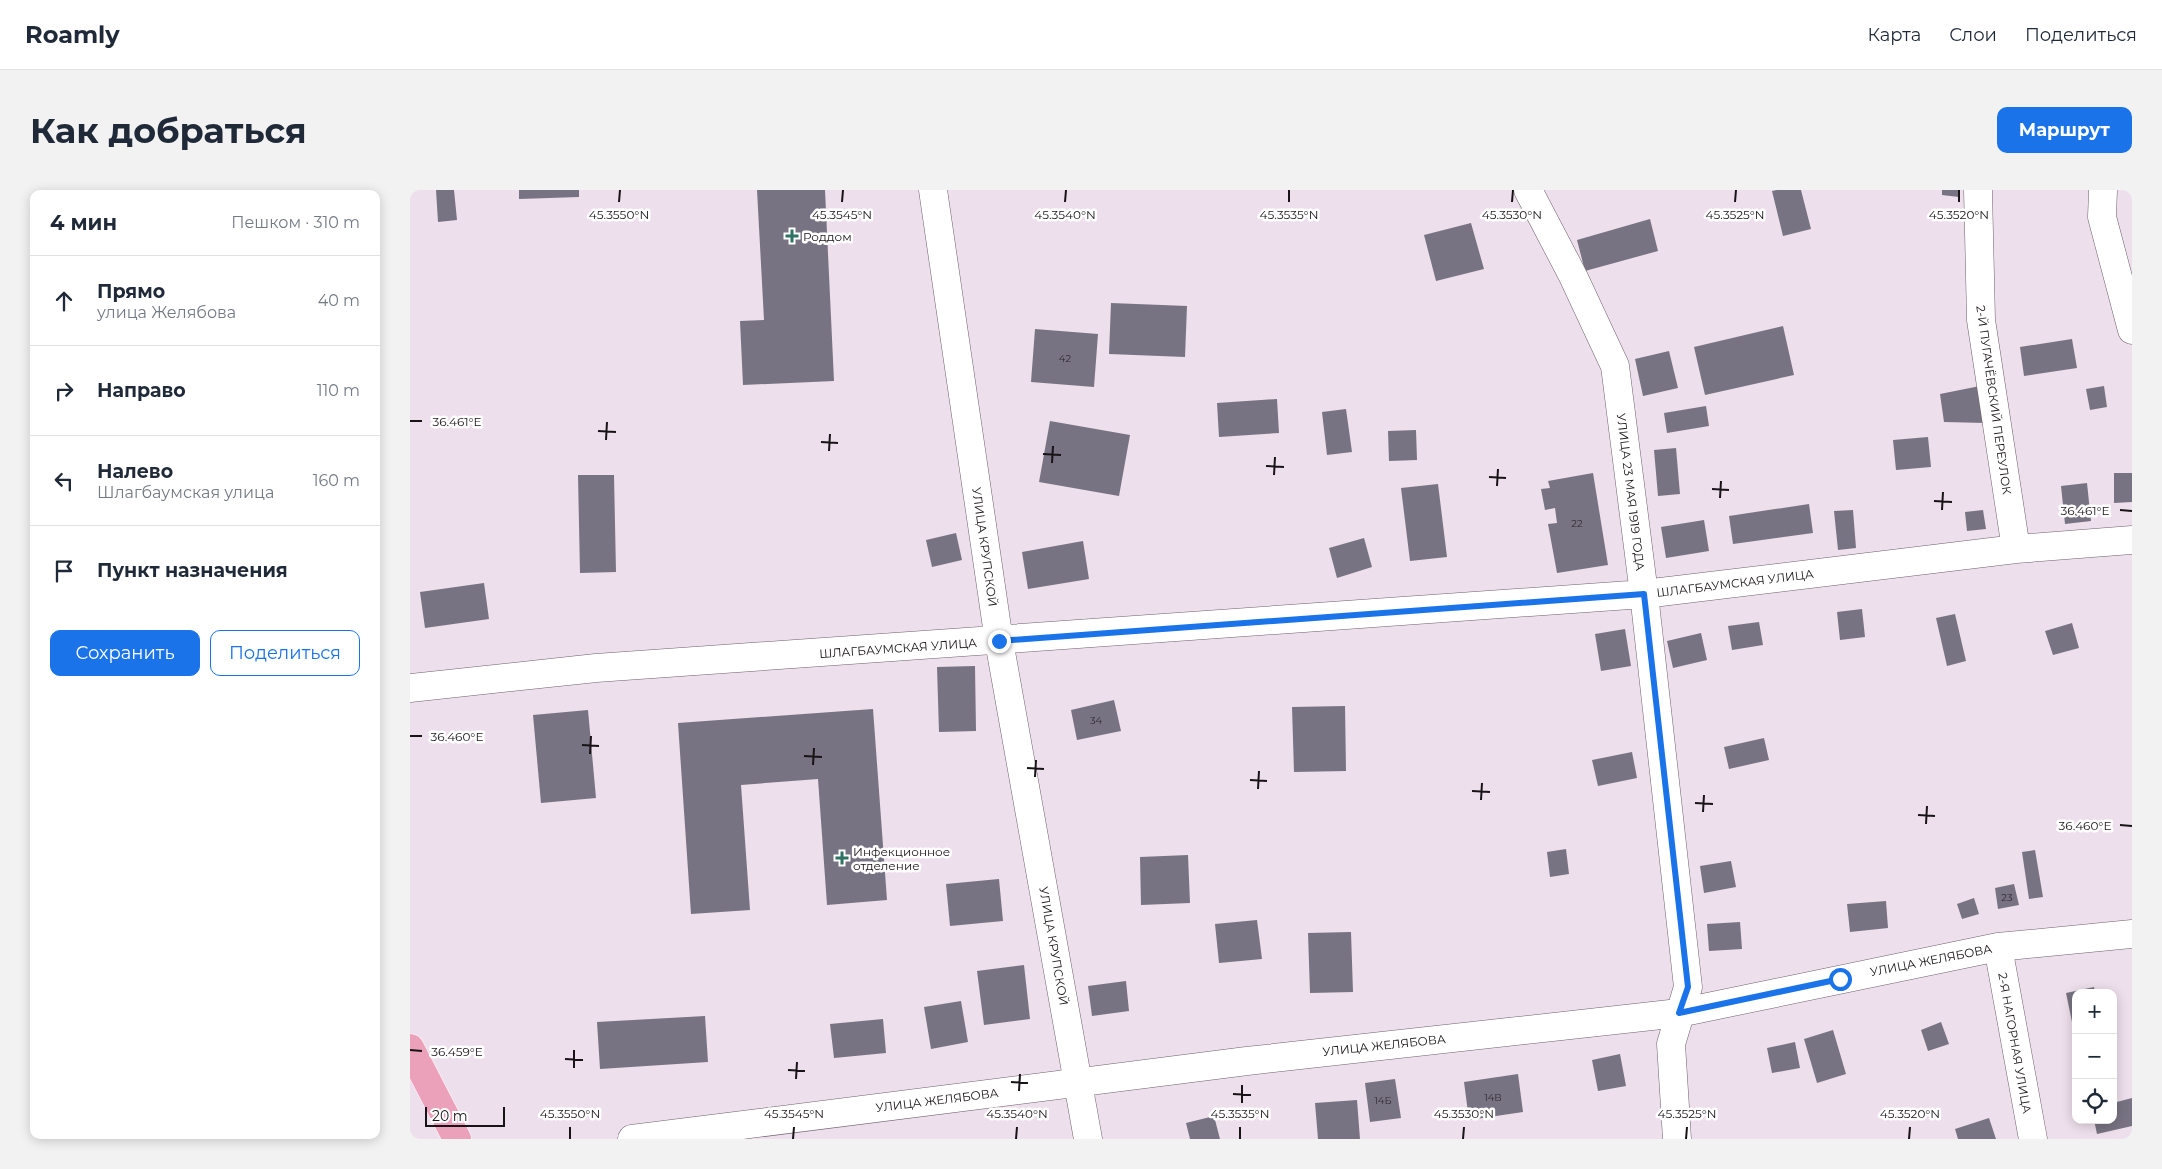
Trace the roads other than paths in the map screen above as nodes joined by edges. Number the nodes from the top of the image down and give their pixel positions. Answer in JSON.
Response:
{"nodes":[{"id":1,"x":933,"y":190,"type":"edge"},
{"id":2,"x":1528,"y":190,"type":"edge"},
{"id":3,"x":1978,"y":190,"type":"edge"},
{"id":4,"x":2103,"y":190,"type":"edge"},
{"id":5,"x":2132,"y":330,"type":"edge"},
{"id":6,"x":2132,"y":540,"type":"edge"},
{"id":7,"x":2016,"y":549,"type":"junction"},
{"id":8,"x":1644,"y":594,"type":"junction"},
{"id":9,"x":999,"y":641,"type":"junction"},
{"id":10,"x":410,"y":688,"type":"edge"},
{"id":11,"x":2132,"y":934,"type":"edge"},
{"id":12,"x":1998,"y":947,"type":"junction"},
{"id":13,"x":1679,"y":1013,"type":"junction"},
{"id":14,"x":410,"y":1048,"type":"edge"},
{"id":15,"x":1079,"y":1082,"type":"junction"},
{"id":16,"x":410,"y":1083,"type":"edge"},
{"id":17,"x":439,"y":1139,"type":"edge"},
{"id":18,"x":456,"y":1139,"type":"edge"},
{"id":19,"x":632,"y":1139,"type":"edge"},
{"id":20,"x":1088,"y":1139,"type":"edge"},
{"id":21,"x":1678,"y":1139,"type":"edge"},
{"id":22,"x":2032,"y":1139,"type":"edge"}],
"edges":[{"from":1,"to":9,"type":"street","name":"УЛИЦА КРУПСКОЙ"},
{"from":2,"to":8,"type":"street","name":"УЛИЦА 23 МАЯ 1919 ГОДА"},
{"from":3,"to":7,"type":"street","name":"2-Й ПУГАЧЁВСКИЙ ПЕРЕУЛОК"},
{"from":4,"to":5,"type":"street"},
{"from":6,"to":7,"type":"street","name":"ШЛАГБАУМСКАЯ УЛИЦА"},
{"from":7,"to":8,"type":"street","name":"ШЛАГБАУМСКАЯ УЛИЦА"},
{"from":8,"to":9,"type":"street","name":"ШЛАГБАУМСКАЯ УЛИЦА"},
{"from":8,"to":13,"type":"street","name":"УЛИЦА 23 МАЯ 1919 ГОДА"},
{"from":9,"to":10,"type":"street","name":"ШЛАГБАУМСКАЯ УЛИЦА"},
{"from":9,"to":15,"type":"street","name":"УЛИЦА КРУПСКОЙ"},
{"from":11,"to":12,"type":"street","name":"УЛИЦА ЖЕЛЯБОВА"},
{"from":12,"to":13,"type":"street","name":"УЛИЦА ЖЕЛЯБОВА"},
{"from":12,"to":22,"type":"street","name":"2-Я НАГОРНАЯ УЛИЦА"},
{"from":13,"to":15,"type":"street","name":"УЛИЦА ЖЕЛЯБОВА"},
{"from":13,"to":21,"type":"street","name":"УЛИЦА 23 МАЯ 1919 ГОДА"},
{"from":14,"to":18,"type":"main road"},
{"from":15,"to":19,"type":"street","name":"УЛИЦА ЖЕЛЯБОВА"},
{"from":15,"to":20,"type":"street","name":"УЛИЦА КРУПСКОЙ"},
{"from":16,"to":17,"type":"main road"}]}
